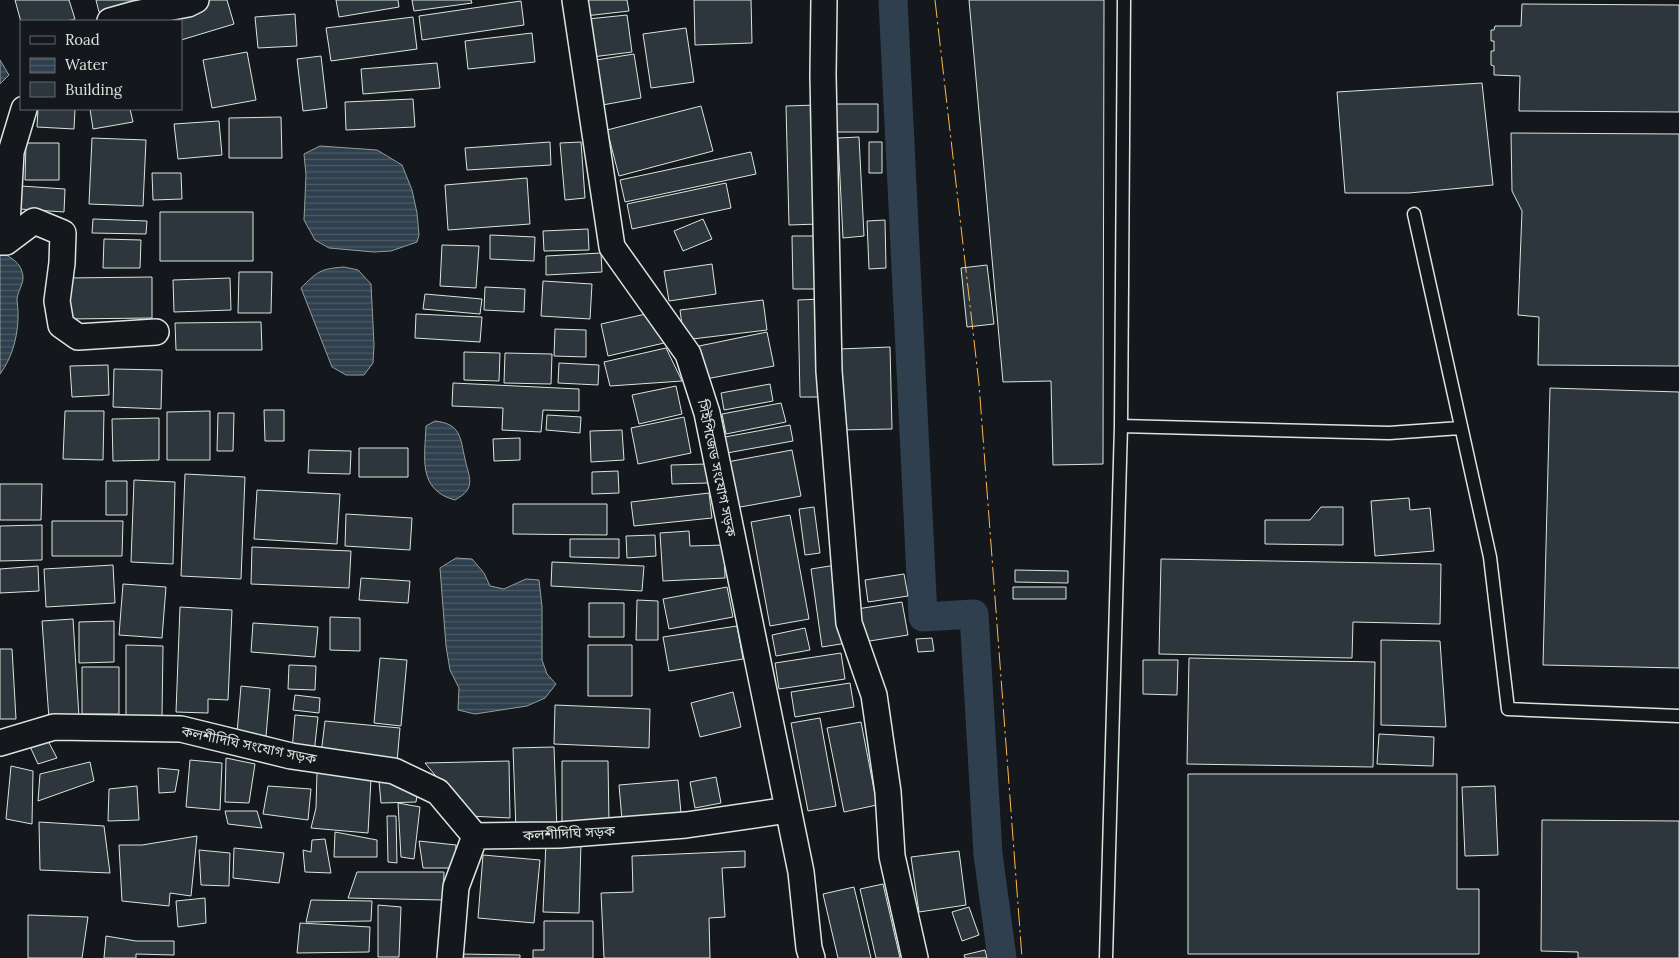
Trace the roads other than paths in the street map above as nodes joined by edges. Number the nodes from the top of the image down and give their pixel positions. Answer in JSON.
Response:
{"nodes":[{"id":1,"x":196,"y":0,"type":"edge"},
{"id":2,"x":575,"y":0,"type":"edge"},
{"id":3,"x":824,"y":0,"type":"edge"},
{"id":4,"x":1124,"y":0,"type":"edge"},
{"id":5,"x":114,"y":20,"type":"edge"},
{"id":6,"x":24,"y":110,"type":"edge"},
{"id":7,"x":1414,"y":214,"type":"dead end"},
{"id":8,"x":3,"y":242,"type":"edge"},
{"id":9,"x":156,"y":332,"type":"dead end"},
{"id":10,"x":1121,"y":426,"type":"junction"},
{"id":11,"x":1460,"y":428,"type":"junction"},
{"id":12,"x":1679,"y":716,"type":"edge"},
{"id":13,"x":0,"y":743,"type":"edge"},
{"id":14,"x":788,"y":810,"type":"junction"},
{"id":15,"x":475,"y":836,"type":"junction"},
{"id":16,"x":450,"y":958,"type":"edge"},
{"id":17,"x":812,"y":958,"type":"edge"},
{"id":18,"x":915,"y":958,"type":"edge"},
{"id":19,"x":1106,"y":958,"type":"edge"}],
"edges":[{"from":1,"to":5,"type":"street"},
{"from":2,"to":14,"type":"street","name":"সিইপিজেড সংযোগ সড়ক"},
{"from":3,"to":18,"type":"street"},
{"from":4,"to":10,"type":"lane"},
{"from":6,"to":8,"type":"street"},
{"from":7,"to":11,"type":"lane"},
{"from":8,"to":9,"type":"street"},
{"from":10,"to":11,"type":"lane"},
{"from":10,"to":19,"type":"lane"},
{"from":11,"to":12,"type":"lane"},
{"from":13,"to":15,"type":"street","name":"কলশীদিঘি সংযোগ সড়ক"},
{"from":14,"to":15,"type":"street","name":"কলশীদিঘি সড়ক"},
{"from":14,"to":17,"type":"street","name":"সিইপিজেড সংযোগ সড়ক"},
{"from":15,"to":16,"type":"street"}]}
